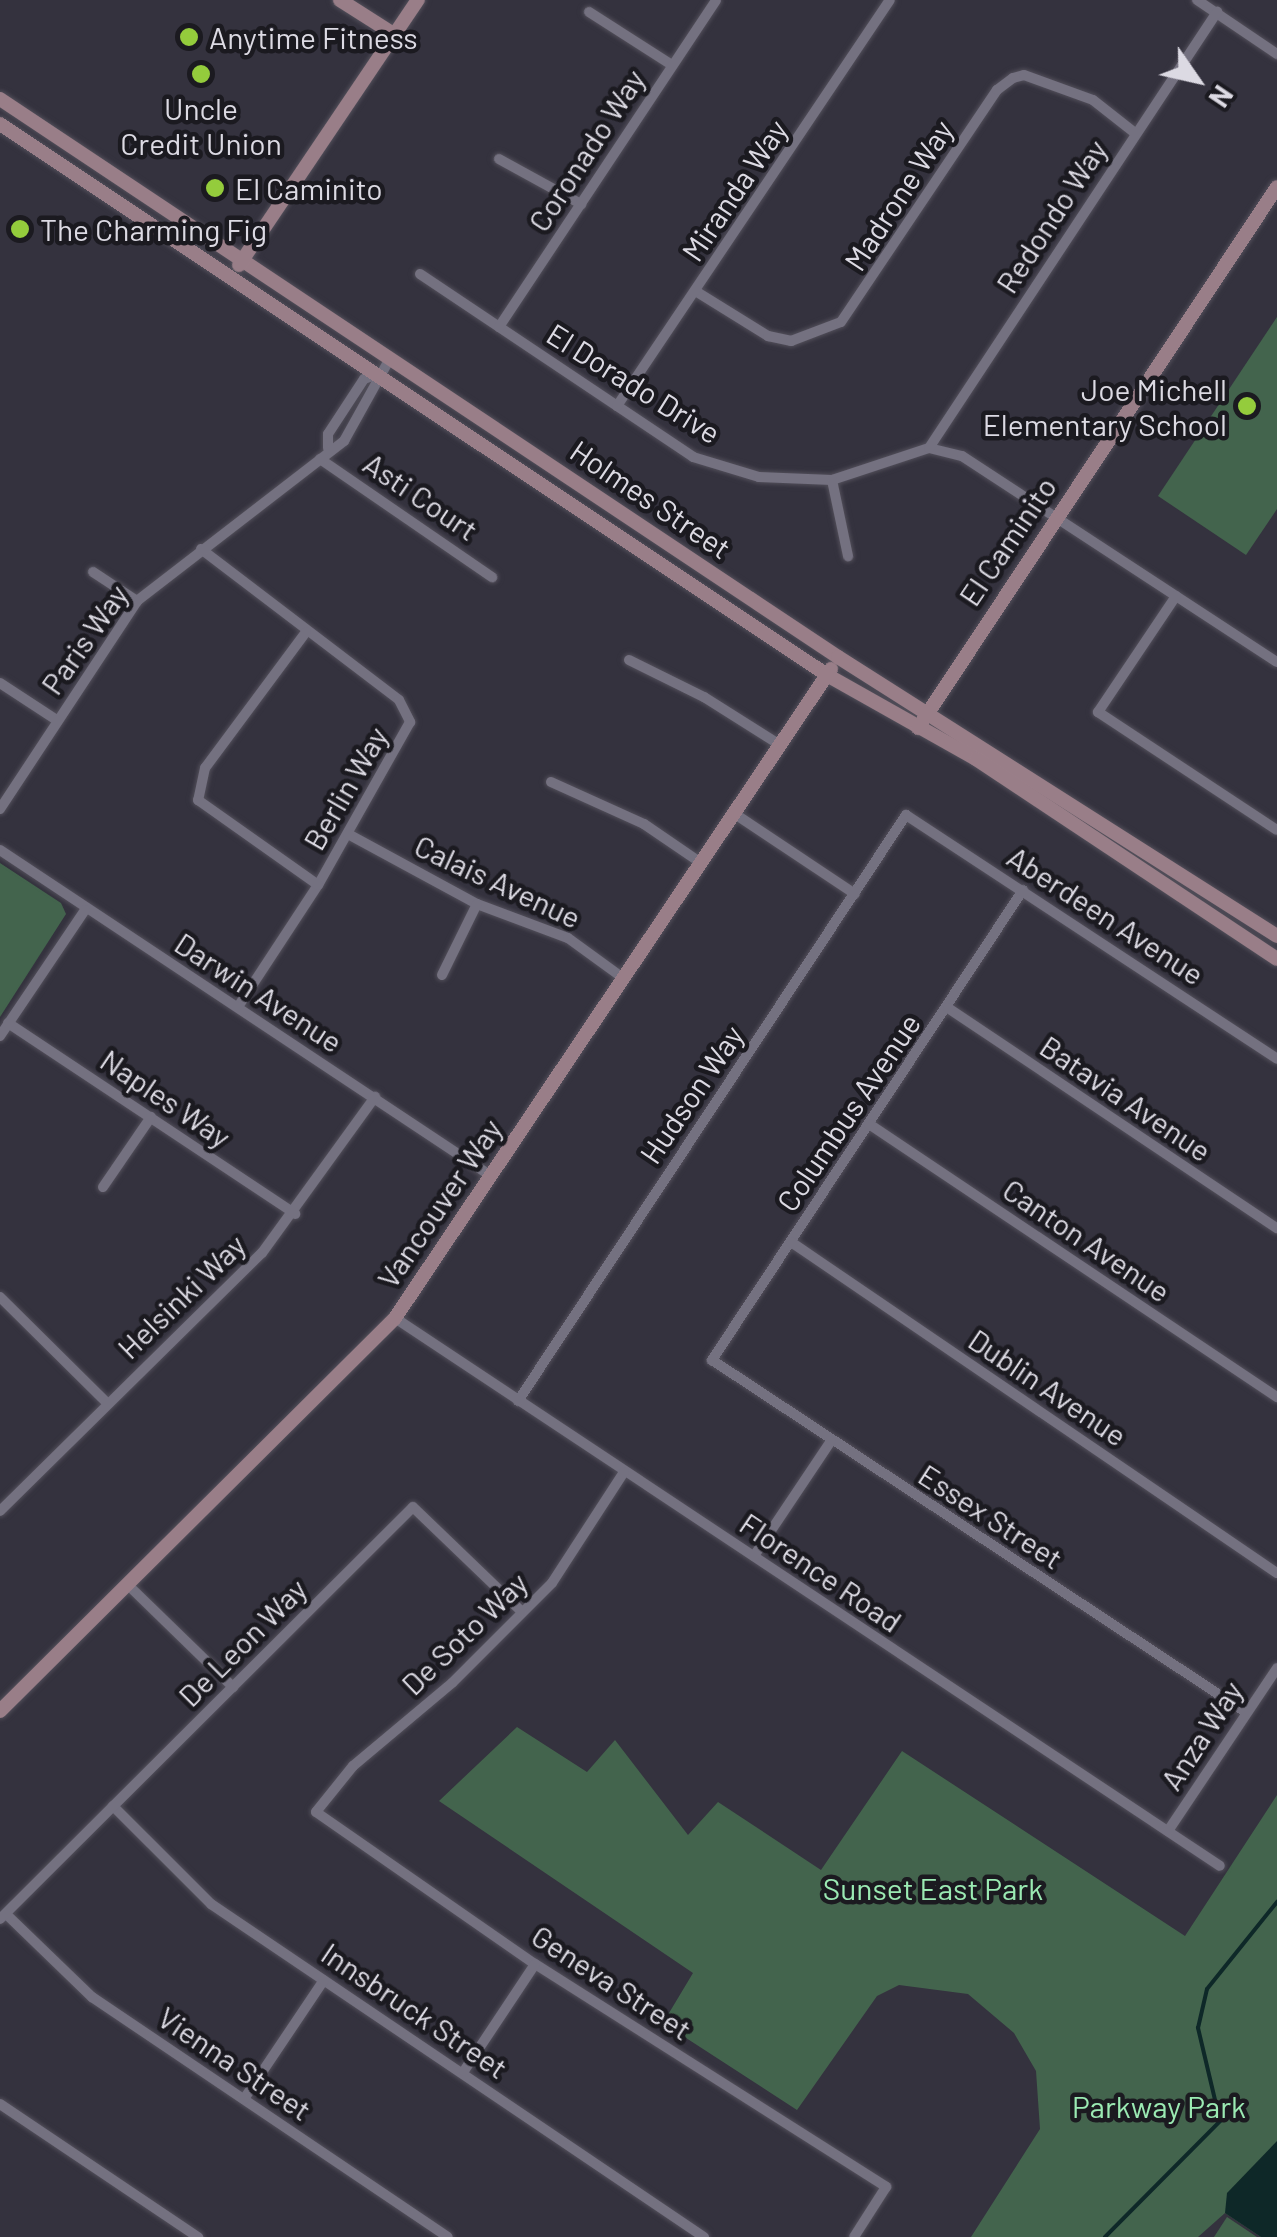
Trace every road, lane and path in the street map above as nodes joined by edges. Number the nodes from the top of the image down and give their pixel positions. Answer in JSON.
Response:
{"nodes":[{"id":1,"x":340,"y":0,"type":"edge"},
{"id":2,"x":418,"y":0,"type":"edge"},
{"id":3,"x":716,"y":0,"type":"edge"},
{"id":4,"x":890,"y":0,"type":"edge"},
{"id":5,"x":1197,"y":0,"type":"edge"},
{"id":6,"x":589,"y":12,"type":"dead end"},
{"id":7,"x":1216,"y":12,"type":"junction"},
{"id":8,"x":394,"y":35,"type":"junction"},
{"id":9,"x":1277,"y":54,"type":"edge"},
{"id":10,"x":672,"y":66,"type":"junction"},
{"id":11,"x":0,"y":99,"type":"edge"},
{"id":12,"x":0,"y":124,"type":"edge"},
{"id":13,"x":1135,"y":133,"type":"junction"},
{"id":14,"x":499,"y":159,"type":"dead end"},
{"id":15,"x":1277,"y":187,"type":"edge"},
{"id":16,"x":581,"y":204,"type":"junction"},
{"id":17,"x":242,"y":260,"type":"junction"},
{"id":18,"x":420,"y":274,"type":"dead end"},
{"id":19,"x":231,"y":278,"type":"junction"},
{"id":20,"x":696,"y":292,"type":"junction"},
{"id":21,"x":499,"y":327,"type":"junction"},
{"id":22,"x":389,"y":360,"type":"junction"},
{"id":23,"x":379,"y":374,"type":"junction"},
{"id":24,"x":617,"y":406,"type":"junction"},
{"id":25,"x":929,"y":448,"type":"junction"},
{"id":26,"x":320,"y":459,"type":"junction"},
{"id":27,"x":832,"y":480,"type":"junction"},
{"id":28,"x":1059,"y":514,"type":"junction"},
{"id":29,"x":202,"y":549,"type":"junction"},
{"id":30,"x":848,"y":556,"type":"dead end"},
{"id":31,"x":93,"y":572,"type":"dead end"},
{"id":32,"x":492,"y":577,"type":"dead end"},
{"id":33,"x":1176,"y":596,"type":"junction"},
{"id":34,"x":137,"y":601,"type":"junction"},
{"id":35,"x":306,"y":632,"type":"junction"},
{"id":36,"x":838,"y":657,"type":"junction"},
{"id":37,"x":629,"y":660,"type":"dead end"},
{"id":38,"x":1277,"y":662,"type":"edge"},
{"id":39,"x":827,"y":676,"type":"junction"},
{"id":40,"x":0,"y":683,"type":"edge"},
{"id":41,"x":928,"y":710,"type":"junction"},
{"id":42,"x":58,"y":721,"type":"junction"},
{"id":43,"x":918,"y":728,"type":"junction"},
{"id":44,"x":780,"y":745,"type":"junction"},
{"id":45,"x":551,"y":782,"type":"dead end"},
{"id":46,"x":0,"y":809,"type":"edge"},
{"id":47,"x":735,"y":814,"type":"junction"},
{"id":48,"x":906,"y":815,"type":"joint"},
{"id":49,"x":1277,"y":830,"type":"edge"},
{"id":50,"x":348,"y":834,"type":"junction"},
{"id":51,"x":0,"y":850,"type":"edge"},
{"id":52,"x":701,"y":862,"type":"junction"},
{"id":53,"x":318,"y":885,"type":"junction"},
{"id":54,"x":1023,"y":890,"type":"junction"},
{"id":55,"x":854,"y":894,"type":"junction"},
{"id":56,"x":477,"y":904,"type":"junction"},
{"id":57,"x":85,"y":910,"type":"junction"},
{"id":58,"x":1277,"y":936,"type":"edge"},
{"id":59,"x":1277,"y":959,"type":"edge"},
{"id":60,"x":442,"y":975,"type":"dead end"},
{"id":61,"x":623,"y":978,"type":"junction"},
{"id":62,"x":238,"y":1007,"type":"junction"},
{"id":63,"x":948,"y":1008,"type":"junction"},
{"id":64,"x":8,"y":1024,"type":"junction"},
{"id":65,"x":0,"y":1036,"type":"edge"},
{"id":66,"x":1277,"y":1059,"type":"edge"},
{"id":67,"x":374,"y":1097,"type":"junction"},
{"id":68,"x":151,"y":1117,"type":"junction"},
{"id":69,"x":869,"y":1124,"type":"junction"},
{"id":70,"x":491,"y":1176,"type":"junction"},
{"id":71,"x":103,"y":1186,"type":"dead end"},
{"id":72,"x":295,"y":1214,"type":"junction"},
{"id":73,"x":1277,"y":1228,"type":"edge"},
{"id":74,"x":792,"y":1242,"type":"junction"},
{"id":75,"x":0,"y":1298,"type":"edge"},
{"id":76,"x":395,"y":1318,"type":"junction"},
{"id":77,"x":712,"y":1360,"type":"joint"},
{"id":78,"x":1277,"y":1397,"type":"edge"},
{"id":79,"x":518,"y":1401,"type":"junction"},
{"id":80,"x":108,"y":1403,"type":"junction"},
{"id":81,"x":831,"y":1442,"type":"junction"},
{"id":82,"x":624,"y":1472,"type":"junction"},
{"id":83,"x":2,"y":1505,"type":"edge"},
{"id":84,"x":754,"y":1556,"type":"junction"},
{"id":85,"x":1277,"y":1573,"type":"edge"},
{"id":86,"x":127,"y":1584,"type":"junction"},
{"id":87,"x":522,"y":1612,"type":"junction"},
{"id":88,"x":1277,"y":1668,"type":"edge"},
{"id":89,"x":233,"y":1687,"type":"junction"},
{"id":90,"x":0,"y":1711,"type":"edge"},
{"id":91,"x":1244,"y":1712,"type":"junction"},
{"id":92,"x":113,"y":1806,"type":"junction"},
{"id":93,"x":316,"y":1812,"type":"joint"},
{"id":94,"x":1168,"y":1831,"type":"junction"},
{"id":95,"x":1220,"y":1866,"type":"dead end"},
{"id":96,"x":3,"y":1917,"type":"edge"},
{"id":97,"x":536,"y":1964,"type":"junction"},
{"id":98,"x":324,"y":1980,"type":"junction"},
{"id":99,"x":464,"y":2071,"type":"junction"},
{"id":100,"x":244,"y":2100,"type":"junction"},
{"id":101,"x":0,"y":2104,"type":"edge"},
{"id":102,"x":198,"y":2237,"type":"edge"},
{"id":103,"x":448,"y":2237,"type":"edge"},
{"id":104,"x":704,"y":2237,"type":"edge"},
{"id":105,"x":854,"y":2237,"type":"edge"}],
"edges":[{"from":1,"to":8,"type":"main road"},
{"from":2,"to":8,"type":"main road"},
{"from":3,"to":10,"type":"street","name":"Coronado Way"},
{"from":4,"to":20,"type":"street","name":"Miranda Way"},
{"from":5,"to":7,"type":"street"},
{"from":6,"to":10,"type":"street"},
{"from":7,"to":9,"type":"street"},
{"from":7,"to":13,"type":"street","name":"Redondo Way"},
{"from":8,"to":17,"type":"main road"},
{"from":10,"to":16,"type":"street","name":"Coronado Way"},
{"from":11,"to":17,"type":"main road","name":"Holmes Street"},
{"from":12,"to":19,"type":"main road","name":"Holmes Street"},
{"from":13,"to":20,"type":"street","name":"Madrone Way"},
{"from":13,"to":25,"type":"street","name":"Redondo Way"},
{"from":14,"to":16,"type":"street"},
{"from":15,"to":28,"type":"main road","name":"El Caminito"},
{"from":16,"to":21,"type":"street","name":"Coronado Way"},
{"from":17,"to":19,"type":"main road"},
{"from":17,"to":22,"type":"main road","name":"Holmes Street"},
{"from":18,"to":21,"type":"street","name":"El Dorado Drive"},
{"from":19,"to":23,"type":"main road","name":"Holmes Street"},
{"from":20,"to":24,"type":"street","name":"Miranda Way"},
{"from":21,"to":24,"type":"street","name":"El Dorado Drive"},
{"from":22,"to":23,"type":"street","name":"Paris Way"},
{"from":22,"to":36,"type":"main road","name":"Holmes Street"},
{"from":23,"to":26,"type":"street","name":"Paris Way"},
{"from":23,"to":39,"type":"main road","name":"Holmes Street"},
{"from":24,"to":27,"type":"street","name":"El Dorado Drive"},
{"from":25,"to":27,"type":"street","name":"El Dorado Drive"},
{"from":25,"to":28,"type":"street"},
{"from":26,"to":29,"type":"street","name":"Paris Way"},
{"from":26,"to":32,"type":"street","name":"Asti Court"},
{"from":27,"to":30,"type":"street"},
{"from":28,"to":33,"type":"street"},
{"from":28,"to":41,"type":"main road","name":"El Caminito"},
{"from":29,"to":34,"type":"street","name":"Paris Way"},
{"from":29,"to":35,"type":"street","name":"Berlin Way"},
{"from":31,"to":34,"type":"street"},
{"from":33,"to":38,"type":"street"},
{"from":33,"to":49,"type":"street"},
{"from":34,"to":42,"type":"street","name":"Paris Way"},
{"from":35,"to":50,"type":"street","name":"Berlin Way"},
{"from":35,"to":53,"type":"street"},
{"from":36,"to":39,"type":"main road","name":"Vancouver Way"},
{"from":36,"to":41,"type":"main road","name":"Holmes Street"},
{"from":37,"to":44,"type":"street"},
{"from":39,"to":43,"type":"main road","name":"Holmes Street"},
{"from":39,"to":44,"type":"main road","name":"Vancouver Way"},
{"from":40,"to":42,"type":"street"},
{"from":41,"to":43,"type":"main road","name":"El Caminito"},
{"from":41,"to":58,"type":"main road","name":"Holmes Street"},
{"from":42,"to":46,"type":"street","name":"Paris Way"},
{"from":43,"to":59,"type":"main road","name":"Holmes Street"},
{"from":44,"to":47,"type":"main road","name":"Vancouver Way"},
{"from":45,"to":52,"type":"street"},
{"from":47,"to":52,"type":"main road","name":"Vancouver Way"},
{"from":47,"to":55,"type":"street"},
{"from":48,"to":54,"type":"street","name":"Aberdeen Avenue"},
{"from":48,"to":55,"type":"street","name":"Hudson Way"},
{"from":50,"to":53,"type":"street","name":"Berlin Way"},
{"from":50,"to":56,"type":"street","name":"Calais Avenue"},
{"from":51,"to":57,"type":"street","name":"Darwin Avenue"},
{"from":52,"to":61,"type":"main road","name":"Vancouver Way"},
{"from":53,"to":62,"type":"street","name":"Berlin Way"},
{"from":54,"to":63,"type":"street","name":"Columbus Avenue"},
{"from":54,"to":66,"type":"street","name":"Aberdeen Avenue"},
{"from":55,"to":79,"type":"street","name":"Hudson Way"},
{"from":56,"to":60,"type":"street"},
{"from":56,"to":61,"type":"street","name":"Calais Avenue"},
{"from":57,"to":62,"type":"street","name":"Darwin Avenue"},
{"from":57,"to":64,"type":"street"},
{"from":61,"to":70,"type":"main road","name":"Vancouver Way"},
{"from":62,"to":67,"type":"street","name":"Darwin Avenue"},
{"from":63,"to":69,"type":"street","name":"Columbus Avenue"},
{"from":63,"to":73,"type":"street","name":"Batavia Avenue"},
{"from":64,"to":65,"type":"street"},
{"from":64,"to":68,"type":"street","name":"Naples Way"},
{"from":67,"to":70,"type":"street","name":"Darwin Avenue"},
{"from":67,"to":72,"type":"street","name":"Helsinki Way"},
{"from":68,"to":71,"type":"street"},
{"from":68,"to":72,"type":"street","name":"Naples Way"},
{"from":69,"to":74,"type":"street","name":"Columbus Avenue"},
{"from":69,"to":78,"type":"street","name":"Canton Avenue"},
{"from":70,"to":76,"type":"main road","name":"Vancouver Way"},
{"from":72,"to":80,"type":"street","name":"Helsinki Way"},
{"from":74,"to":77,"type":"street","name":"Columbus Avenue"},
{"from":74,"to":85,"type":"street","name":"Dublin Avenue"},
{"from":75,"to":80,"type":"street"},
{"from":76,"to":79,"type":"street","name":"Florence Road"},
{"from":76,"to":86,"type":"main road","name":"Vancouver Way"},
{"from":77,"to":81,"type":"street","name":"Essex Street"},
{"from":79,"to":82,"type":"street","name":"Florence Road"},
{"from":80,"to":83,"type":"street","name":"Helsinki Way"},
{"from":81,"to":84,"type":"street"},
{"from":81,"to":91,"type":"street","name":"Essex Street"},
{"from":82,"to":84,"type":"street","name":"Florence Road"},
{"from":82,"to":87,"type":"street","name":"De Soto Way"},
{"from":84,"to":94,"type":"street","name":"Florence Road"},
{"from":86,"to":89,"type":"street"},
{"from":86,"to":90,"type":"main road","name":"Vancouver Way"},
{"from":87,"to":89,"type":"street","name":"De Leon Way"},
{"from":87,"to":93,"type":"street","name":"De Soto Way"},
{"from":88,"to":91,"type":"street","name":"Anza Way"},
{"from":89,"to":92,"type":"street","name":"De Leon Way"},
{"from":91,"to":94,"type":"street","name":"Anza Way"},
{"from":92,"to":96,"type":"street","name":"De Leon Way"},
{"from":92,"to":98,"type":"street","name":"Innsbruck Street"},
{"from":93,"to":97,"type":"street","name":"Geneva Street"},
{"from":94,"to":95,"type":"street","name":"Florence Road"},
{"from":96,"to":100,"type":"street","name":"Vienna Street"},
{"from":97,"to":99,"type":"street"},
{"from":97,"to":105,"type":"street","name":"Geneva Street"},
{"from":98,"to":99,"type":"street","name":"Innsbruck Street"},
{"from":98,"to":100,"type":"street"},
{"from":99,"to":104,"type":"street","name":"Innsbruck Street"},
{"from":100,"to":103,"type":"street","name":"Vienna Street"},
{"from":101,"to":102,"type":"street"}]}
